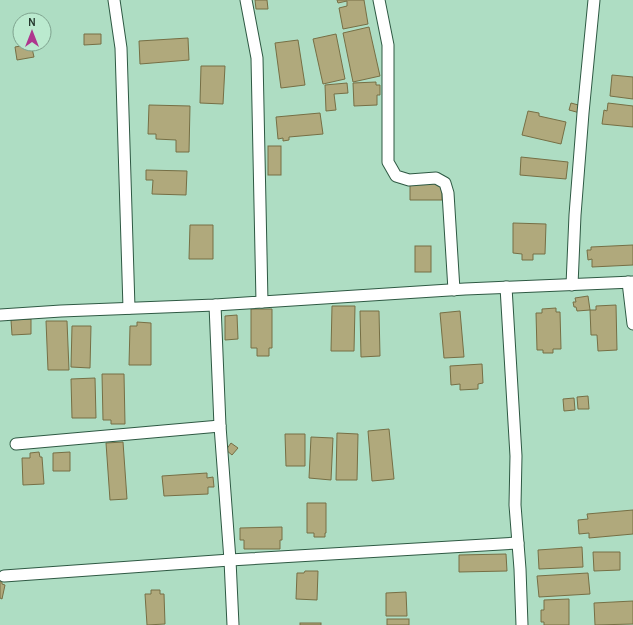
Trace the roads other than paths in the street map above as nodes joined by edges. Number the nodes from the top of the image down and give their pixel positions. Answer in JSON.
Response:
{"nodes":[{"id":1,"x":114,"y":0,"type":"edge"},
{"id":2,"x":246,"y":0,"type":"edge"},
{"id":3,"x":379,"y":0,"type":"edge"},
{"id":4,"x":594,"y":0,"type":"edge"},
{"id":5,"x":630,"y":282,"type":"edge"},
{"id":6,"x":572,"y":285,"type":"junction"},
{"id":7,"x":506,"y":287,"type":"junction"},
{"id":8,"x":454,"y":290,"type":"junction"},
{"id":9,"x":262,"y":302,"type":"junction"},
{"id":10,"x":215,"y":305,"type":"junction"},
{"id":11,"x":129,"y":308,"type":"junction"},
{"id":12,"x":0,"y":315,"type":"edge"},
{"id":13,"x":633,"y":324,"type":"edge"},
{"id":14,"x":220,"y":426,"type":"junction"},
{"id":15,"x":16,"y":444,"type":"dead end"},
{"id":16,"x":518,"y":543,"type":"junction"},
{"id":17,"x":230,"y":560,"type":"junction"},
{"id":18,"x":4,"y":576,"type":"dead end"},
{"id":19,"x":233,"y":625,"type":"edge"},
{"id":20,"x":522,"y":625,"type":"edge"}],
"edges":[{"from":1,"to":11,"type":"street"},
{"from":2,"to":9,"type":"street"},
{"from":3,"to":8,"type":"street"},
{"from":4,"to":6,"type":"street"},
{"from":5,"to":6,"type":"street"},
{"from":5,"to":13,"type":"street"},
{"from":6,"to":7,"type":"street"},
{"from":7,"to":8,"type":"street"},
{"from":7,"to":16,"type":"street"},
{"from":8,"to":9,"type":"street"},
{"from":9,"to":10,"type":"street"},
{"from":10,"to":11,"type":"street"},
{"from":10,"to":14,"type":"street"},
{"from":11,"to":12,"type":"street"},
{"from":14,"to":15,"type":"street"},
{"from":14,"to":17,"type":"street"},
{"from":16,"to":17,"type":"street"},
{"from":16,"to":20,"type":"street"},
{"from":17,"to":18,"type":"street"},
{"from":17,"to":19,"type":"street"}]}
